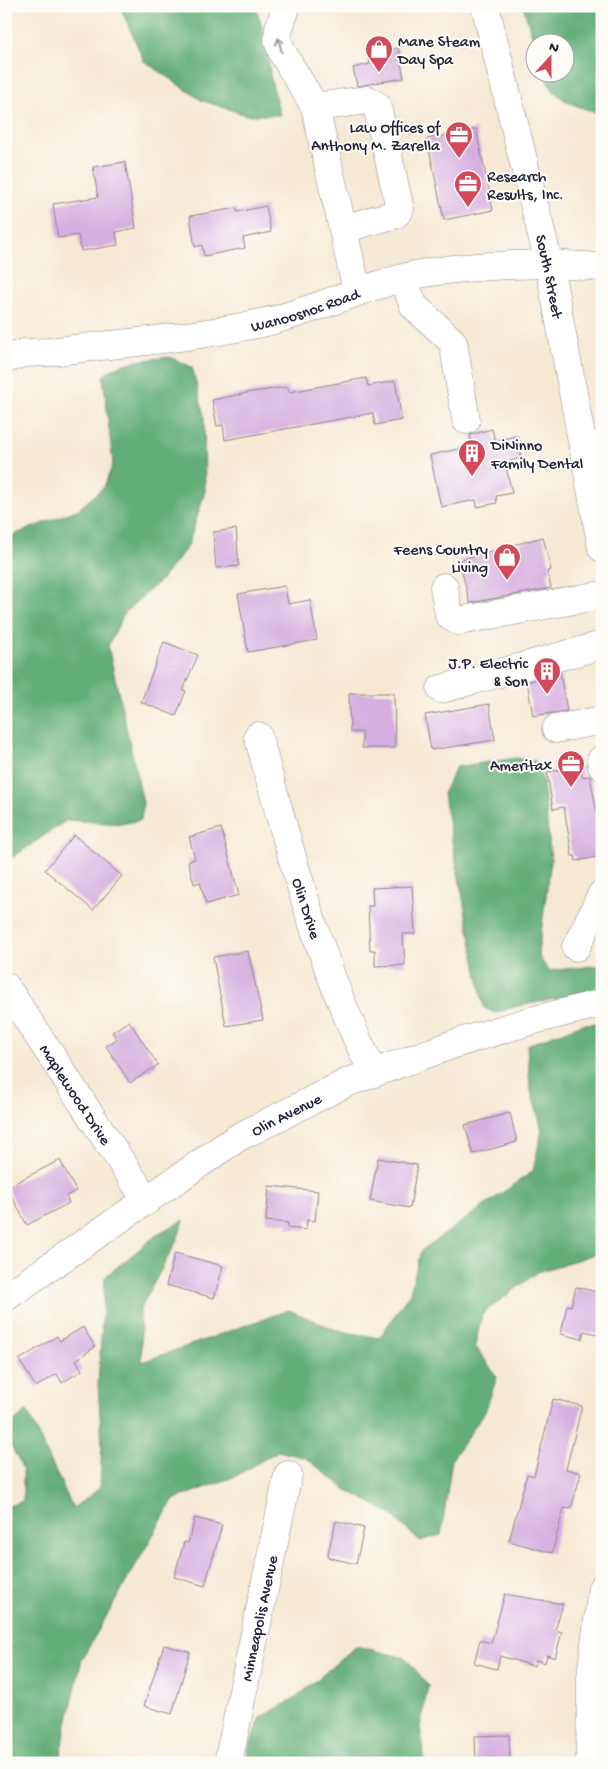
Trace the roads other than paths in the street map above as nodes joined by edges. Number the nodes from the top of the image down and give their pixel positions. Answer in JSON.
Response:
{"nodes":[{"id":1,"x":484,"y":6,"type":"edge"},
{"id":2,"x":288,"y":7,"type":"edge"},
{"id":3,"x":315,"y":107,"type":"junction"},
{"id":4,"x":343,"y":228,"type":"junction"},
{"id":5,"x":549,"y":264,"type":"junction"},
{"id":6,"x":602,"y":267,"type":"edge"},
{"id":7,"x":403,"y":279,"type":"junction"},
{"id":8,"x":358,"y":291,"type":"junction"},
{"id":9,"x":6,"y":359,"type":"edge"},
{"id":10,"x":466,"y":420,"type":"dead end"},
{"id":11,"x":592,"y":445,"type":"edge"},
{"id":12,"x":602,"y":545,"type":"edge"},
{"id":13,"x":444,"y":587,"type":"dead end"},
{"id":14,"x":602,"y":594,"type":"edge"},
{"id":15,"x":602,"y":645,"type":"edge"},
{"id":16,"x":441,"y":689,"type":"dead end"},
{"id":17,"x":602,"y":720,"type":"edge"},
{"id":18,"x":556,"y":729,"type":"dead end"},
{"id":19,"x":258,"y":736,"type":"dead end"},
{"id":20,"x":602,"y":894,"type":"edge"},
{"id":21,"x":576,"y":947,"type":"dead end"},
{"id":22,"x":6,"y":987,"type":"edge"},
{"id":23,"x":602,"y":1003,"type":"edge"},
{"id":24,"x":373,"y":1072,"type":"junction"},
{"id":25,"x":147,"y":1201,"type":"junction"},
{"id":26,"x":6,"y":1297,"type":"edge"},
{"id":27,"x":288,"y":1475,"type":"dead end"},
{"id":28,"x":602,"y":1588,"type":"edge"},
{"id":29,"x":228,"y":1763,"type":"edge"},
{"id":30,"x":590,"y":1763,"type":"edge"}],
"edges":[{"from":1,"to":5,"type":"street","name":"South Street"},
{"from":3,"to":2,"type":"street","one_way":true},
{"from":3,"to":4,"type":"street"},
{"from":3,"to":4,"type":"street"},
{"from":4,"to":8,"type":"street"},
{"from":5,"to":6,"type":"street","name":"Wanoosnoc Road"},
{"from":5,"to":7,"type":"street","name":"Wanoosnoc Road"},
{"from":5,"to":11,"type":"street","name":"South Street"},
{"from":7,"to":8,"type":"street","name":"Wanoosnoc Road"},
{"from":7,"to":10,"type":"street"},
{"from":8,"to":9,"type":"street","name":"Wanoosnoc Road"},
{"from":11,"to":12,"type":"street","name":"South Street"},
{"from":13,"to":14,"type":"street"},
{"from":15,"to":16,"type":"street"},
{"from":17,"to":18,"type":"street"},
{"from":19,"to":24,"type":"street","name":"Olin Drive"},
{"from":20,"to":21,"type":"street"},
{"from":22,"to":25,"type":"street","name":"Maplewood Drive"},
{"from":23,"to":24,"type":"street","name":"Olin Avenue"},
{"from":24,"to":25,"type":"street","name":"Olin Avenue"},
{"from":25,"to":26,"type":"street","name":"Olin Avenue"},
{"from":27,"to":29,"type":"street","name":"Minneapolis Avenue"},
{"from":28,"to":30,"type":"street"}]}
